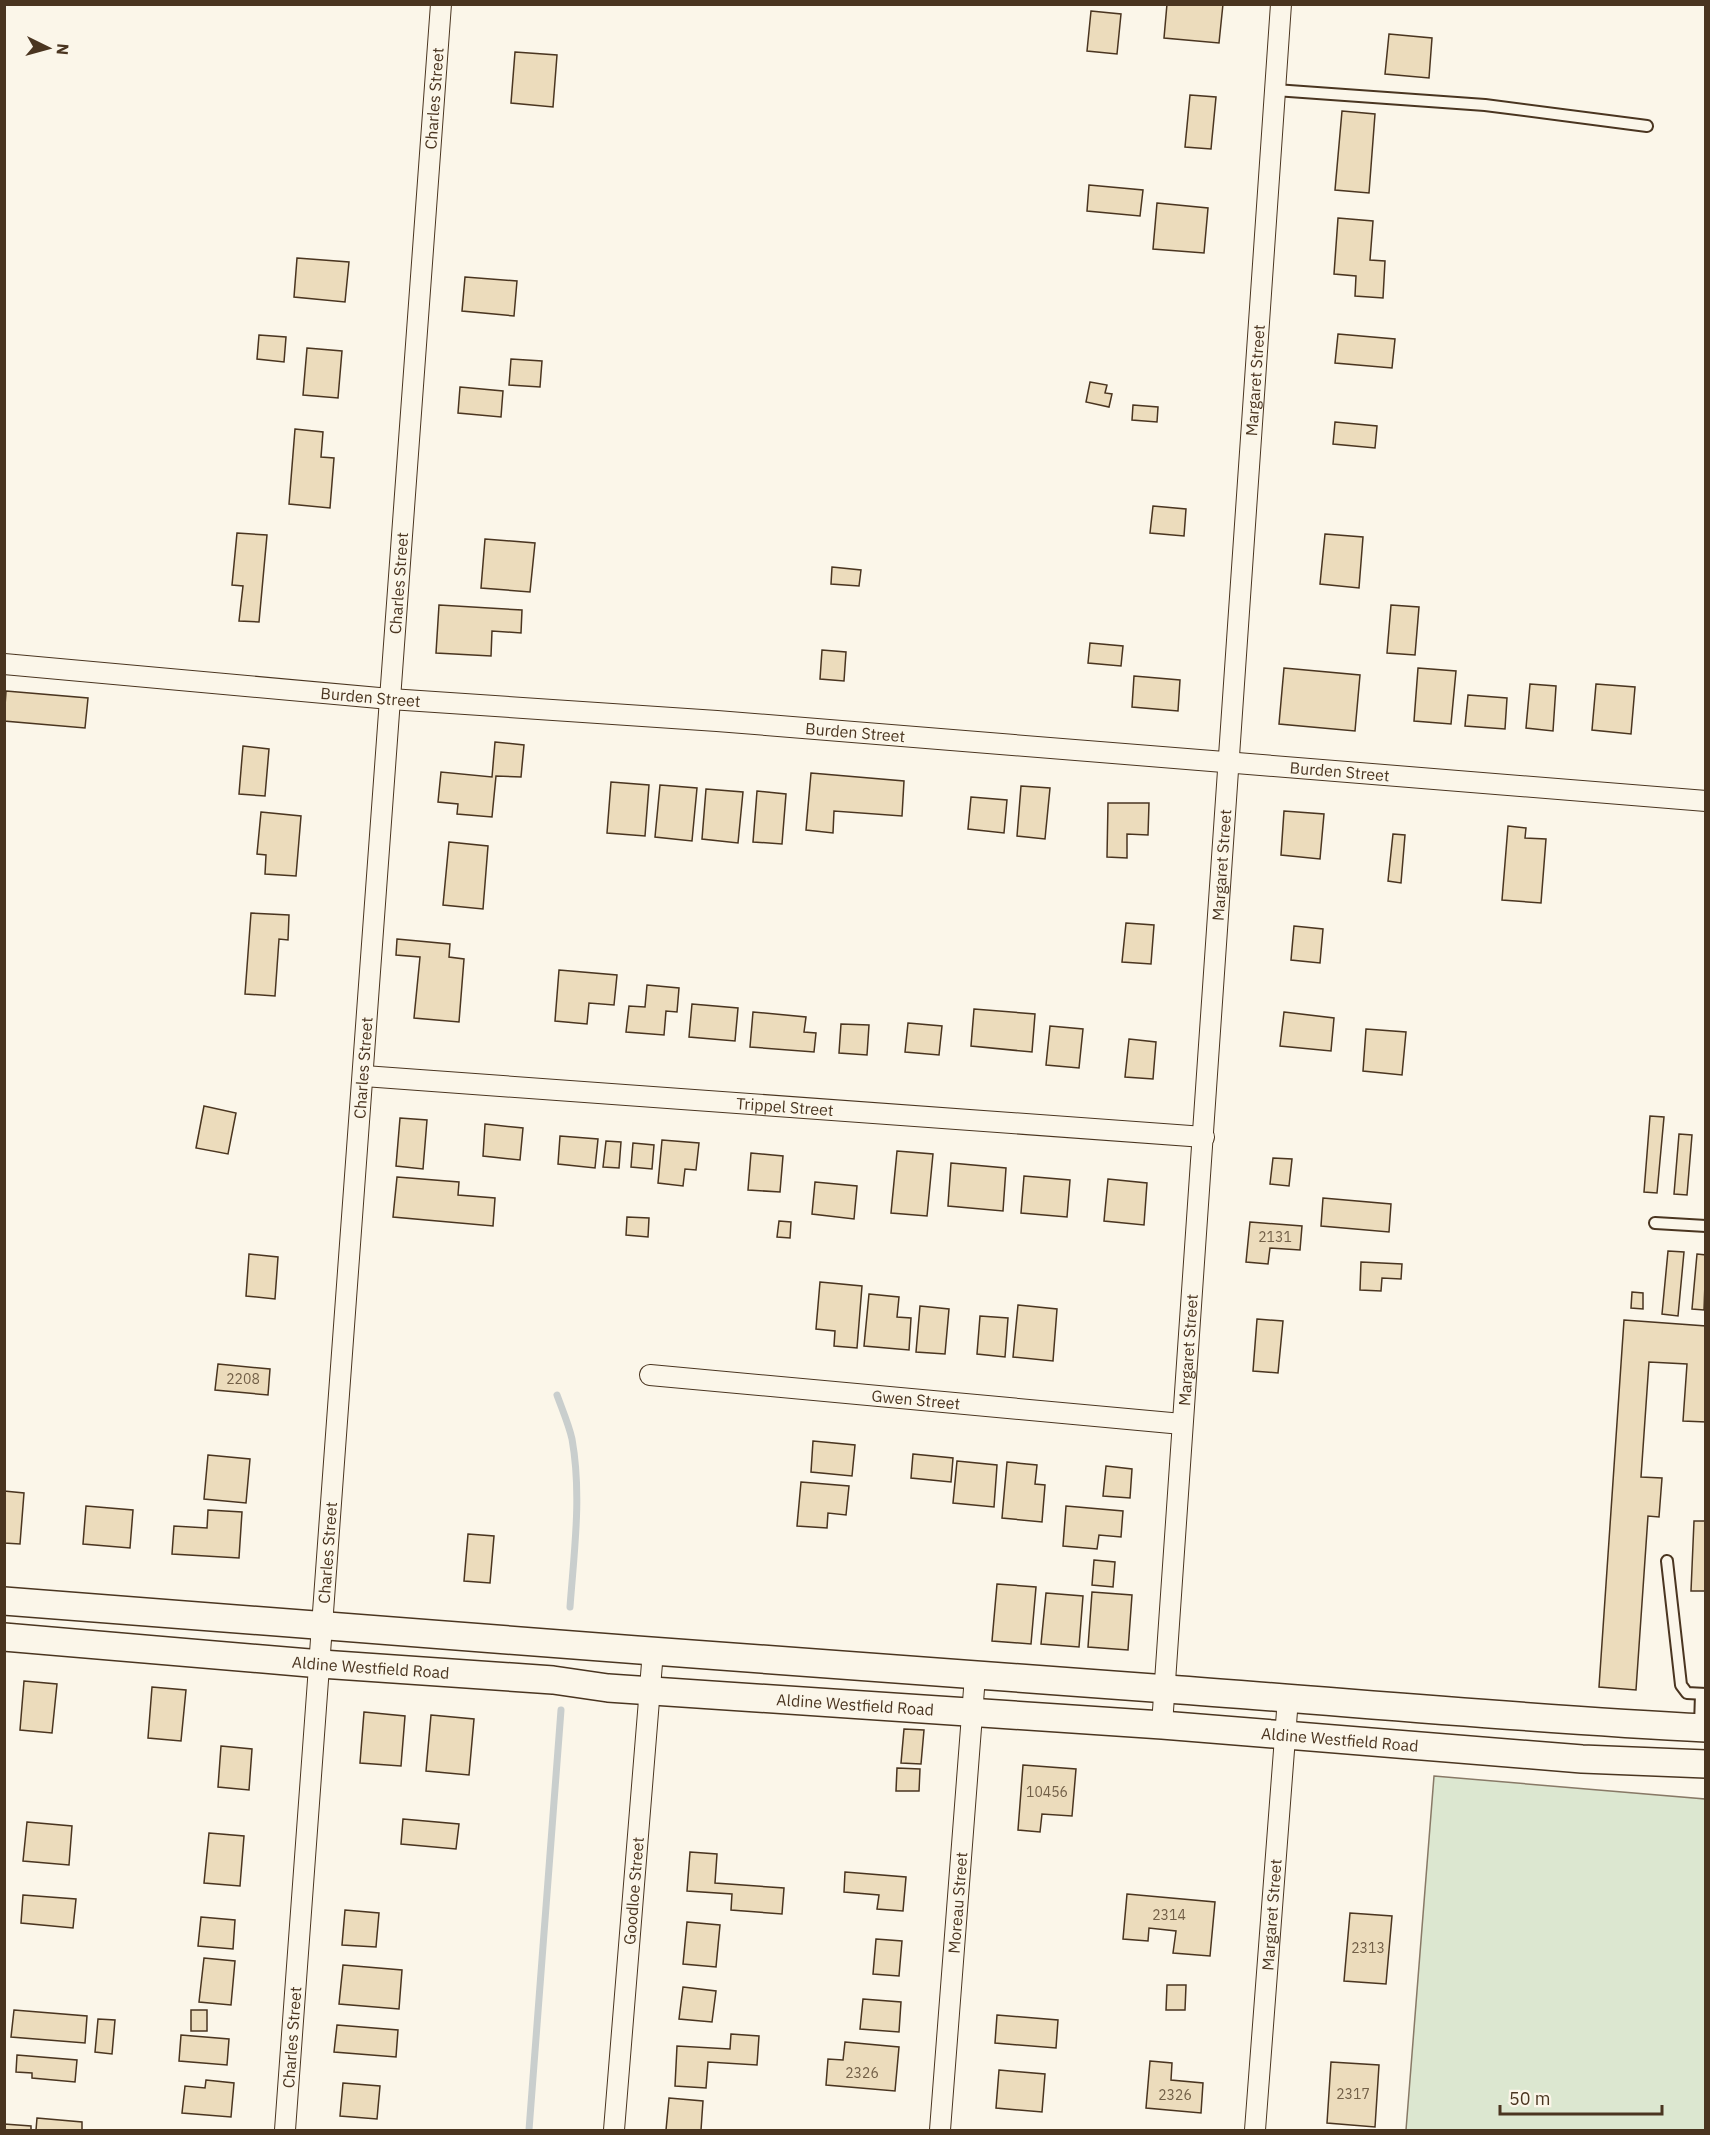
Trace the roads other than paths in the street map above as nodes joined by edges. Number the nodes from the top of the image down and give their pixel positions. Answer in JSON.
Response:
{"nodes":[{"id":1,"x":441,"y":4,"type":"edge"},
{"id":2,"x":1281,"y":4,"type":"edge"},
{"id":3,"x":1275,"y":90,"type":"junction"},
{"id":4,"x":1647,"y":126,"type":"dead end"},
{"id":5,"x":4,"y":664,"type":"edge"},
{"id":6,"x":390,"y":699,"type":"junction"},
{"id":7,"x":1229,"y":762,"type":"junction"},
{"id":8,"x":1706,"y":801,"type":"edge"},
{"id":9,"x":364,"y":1076,"type":"junction"},
{"id":10,"x":1204,"y":1137,"type":"junction"},
{"id":11,"x":1655,"y":1223,"type":"dead end"},
{"id":12,"x":1706,"y":1226,"type":"edge"},
{"id":13,"x":650,"y":1375,"type":"dead end"},
{"id":14,"x":1182,"y":1424,"type":"junction"},
{"id":15,"x":1667,"y":1561,"type":"dead end"},
{"id":16,"x":4,"y":1601,"type":"edge"},
{"id":17,"x":323,"y":1627,"type":"junction"},
{"id":18,"x":4,"y":1637,"type":"edge"},
{"id":19,"x":653,"y":1651,"type":"junction"},
{"id":20,"x":321,"y":1664,"type":"junction"},
{"id":21,"x":975,"y":1676,"type":"junction"},
{"id":22,"x":1165,"y":1688,"type":"junction"},
{"id":23,"x":651,"y":1690,"type":"junction"},
{"id":24,"x":1703,"y":1694,"type":"edge"},
{"id":25,"x":1288,"y":1698,"type":"junction"},
{"id":26,"x":973,"y":1712,"type":"junction"},
{"id":27,"x":1586,"y":1722,"type":"junction"},
{"id":28,"x":1162,"y":1725,"type":"junction"},
{"id":29,"x":1703,"y":1728,"type":"edge"},
{"id":30,"x":1286,"y":1734,"type":"junction"},
{"id":31,"x":1582,"y":1759,"type":"junction"},
{"id":32,"x":1706,"y":1764,"type":"edge"},
{"id":33,"x":285,"y":2130,"type":"edge"},
{"id":34,"x":614,"y":2130,"type":"edge"},
{"id":35,"x":940,"y":2130,"type":"edge"},
{"id":36,"x":1255,"y":2130,"type":"edge"}],
"edges":[{"from":1,"to":6,"type":"street","name":"Charles Street"},
{"from":2,"to":3,"type":"street","name":"Margaret Street"},
{"from":3,"to":4,"type":"lane"},
{"from":3,"to":7,"type":"street","name":"Margaret Street"},
{"from":5,"to":6,"type":"street","name":"Burden Street"},
{"from":6,"to":7,"type":"street","name":"Burden Street"},
{"from":6,"to":9,"type":"street","name":"Charles Street"},
{"from":7,"to":8,"type":"street","name":"Burden Street"},
{"from":7,"to":10,"type":"street","name":"Margaret Street"},
{"from":9,"to":10,"type":"street","name":"Trippel Street"},
{"from":9,"to":17,"type":"street","name":"Charles Street"},
{"from":10,"to":14,"type":"street","name":"Margaret Street"},
{"from":11,"to":12,"type":"lane"},
{"from":13,"to":14,"type":"street","name":"Gwen Street"},
{"from":14,"to":22,"type":"street","name":"Margaret Street"},
{"from":15,"to":24,"type":"lane"},
{"from":16,"to":17,"type":"main road"},
{"from":17,"to":19,"type":"main road"},
{"from":17,"to":20,"type":"street","name":"Charles Street"},
{"from":18,"to":20,"type":"main road","name":"Aldine Westfield Road"},
{"from":19,"to":21,"type":"main road"},
{"from":19,"to":23,"type":"street","name":"Goodloe Street"},
{"from":20,"to":23,"type":"main road","name":"Aldine Westfield Road"},
{"from":20,"to":33,"type":"street","name":"Charles Street"},
{"from":21,"to":22,"type":"main road"},
{"from":21,"to":26,"type":"street","name":"Moreau Street"},
{"from":22,"to":25,"type":"main road"},
{"from":22,"to":28,"type":"street","name":"Margaret Street"},
{"from":23,"to":26,"type":"main road","name":"Aldine Westfield Road"},
{"from":23,"to":34,"type":"street","name":"Goodloe Street"},
{"from":24,"to":29,"type":"lane"},
{"from":25,"to":27,"type":"main road"},
{"from":25,"to":30,"type":"street","name":"Margaret Street"},
{"from":26,"to":28,"type":"main road","name":"Aldine Westfield Road"},
{"from":26,"to":35,"type":"street","name":"Moreau Street"},
{"from":27,"to":29,"type":"main road"},
{"from":27,"to":31,"type":"main road"},
{"from":28,"to":30,"type":"main road","name":"Aldine Westfield Road"},
{"from":30,"to":31,"type":"main road","name":"Aldine Westfield Road"},
{"from":30,"to":36,"type":"street","name":"Margaret Street"},
{"from":31,"to":32,"type":"main road","name":"Aldine Westfield Road"}]}
